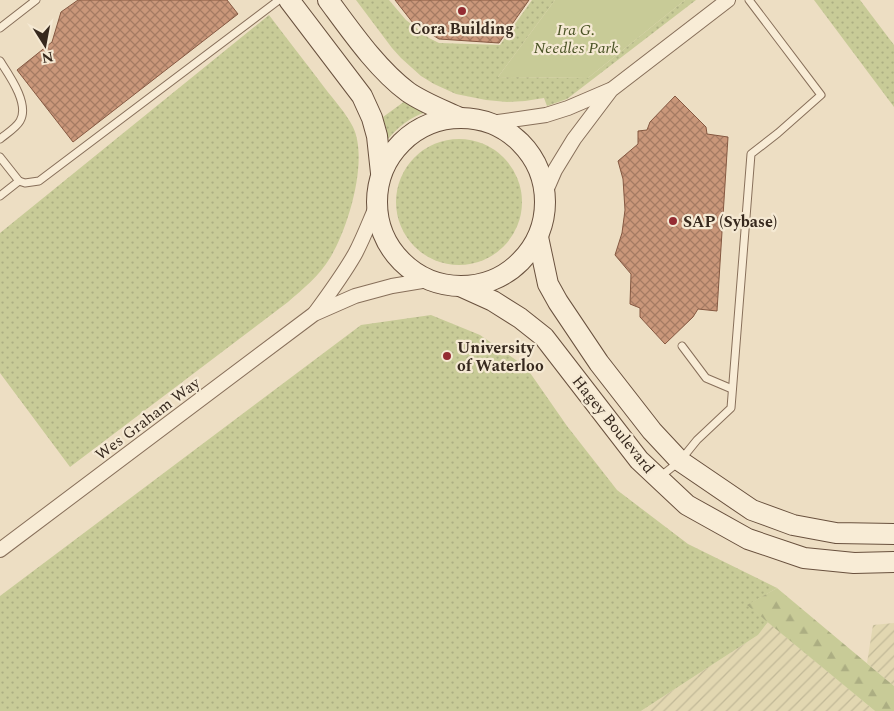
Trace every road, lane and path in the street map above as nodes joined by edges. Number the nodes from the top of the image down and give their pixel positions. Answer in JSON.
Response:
{"nodes":[{"id":1,"x":36,"y":0,"type":"edge"},
{"id":2,"x":279,"y":0,"type":"edge"},
{"id":3,"x":289,"y":0,"type":"edge"},
{"id":4,"x":328,"y":0,"type":"edge"},
{"id":5,"x":728,"y":0,"type":"edge"},
{"id":6,"x":749,"y":0,"type":"edge"},
{"id":7,"x":0,"y":28,"type":"edge"},
{"id":8,"x":0,"y":61,"type":"edge"},
{"id":9,"x":611,"y":90,"type":"junction"},
{"id":10,"x":460,"y":118,"type":"junction"},
{"id":11,"x":491,"y":123,"type":"junction"},
{"id":12,"x":0,"y":139,"type":"edge"},
{"id":13,"x":0,"y":157,"type":"edge"},
{"id":14,"x":382,"y":173,"type":"junction"},
{"id":15,"x":19,"y":181,"type":"junction"},
{"id":16,"x":545,"y":193,"type":"junction"},
{"id":17,"x":0,"y":196,"type":"edge"},
{"id":18,"x":376,"y":207,"type":"junction"},
{"id":19,"x":538,"y":237,"type":"junction"},
{"id":20,"x":428,"y":280,"type":"junction"},
{"id":21,"x":462,"y":287,"type":"junction"},
{"id":22,"x":314,"y":314,"type":"junction"},
{"id":23,"x":682,"y":346,"type":"dead end"},
{"id":24,"x":732,"y":389,"type":"junction"},
{"id":25,"x":680,"y":461,"type":"junction"},
{"id":26,"x":658,"y":478,"type":"junction"},
{"id":27,"x":894,"y":534,"type":"edge"},
{"id":28,"x":0,"y":550,"type":"edge"},
{"id":29,"x":894,"y":562,"type":"edge"}],
"edges":[{"from":1,"to":7,"type":"lane"},
{"from":2,"to":15,"type":"lane"},
{"from":3,"to":14,"type":"street"},
{"from":4,"to":10,"type":"street"},
{"from":5,"to":9,"type":"street"},
{"from":6,"to":24,"type":"lane"},
{"from":8,"to":12,"type":"lane"},
{"from":9,"to":11,"type":"street"},
{"from":9,"to":16,"type":"street"},
{"from":10,"to":11,"type":"street"},
{"from":10,"to":14,"type":"street"},
{"from":11,"to":16,"type":"street"},
{"from":13,"to":15,"type":"lane"},
{"from":14,"to":18,"type":"street"},
{"from":15,"to":17,"type":"lane"},
{"from":16,"to":19,"type":"street"},
{"from":18,"to":20,"type":"street"},
{"from":18,"to":22,"type":"street","name":"Wes Graham Way"},
{"from":19,"to":21,"type":"street"},
{"from":19,"to":25,"type":"street","name":"Hagey Boulevard"},
{"from":20,"to":21,"type":"street"},
{"from":20,"to":22,"type":"street","name":"Wes Graham Way"},
{"from":21,"to":26,"type":"street","name":"Hagey Boulevard"},
{"from":22,"to":28,"type":"street","name":"Wes Graham Way"},
{"from":23,"to":24,"type":"lane"},
{"from":24,"to":25,"type":"lane"},
{"from":25,"to":26,"type":"lane"},
{"from":25,"to":27,"type":"street","name":"Hagey Boulevard"},
{"from":26,"to":29,"type":"street","name":"Hagey Boulevard"}]}
